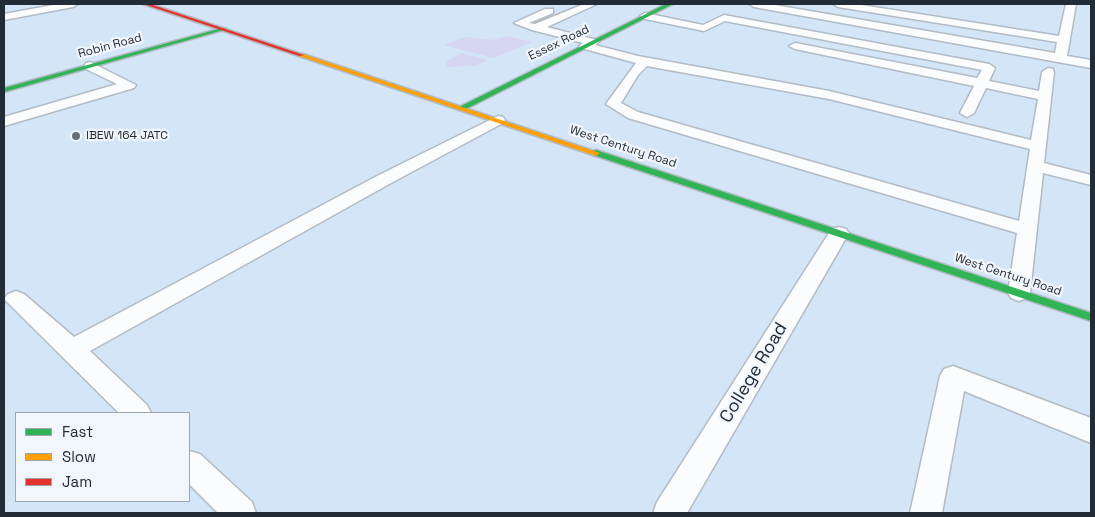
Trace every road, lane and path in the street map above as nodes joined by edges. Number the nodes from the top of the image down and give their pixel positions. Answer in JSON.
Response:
{"nodes":[{"id":1,"x":73,"y":4,"type":"edge"},
{"id":2,"x":146,"y":4,"type":"edge"},
{"id":3,"x":538,"y":4,"type":"edge"},
{"id":4,"x":592,"y":4,"type":"edge"},
{"id":5,"x":754,"y":4,"type":"edge"},
{"id":6,"x":838,"y":4,"type":"edge"},
{"id":7,"x":1071,"y":4,"type":"edge"},
{"id":8,"x":665,"y":6,"type":"edge"},
{"id":9,"x":566,"y":8,"type":"edge"},
{"id":10,"x":644,"y":11,"type":"junction"},
{"id":11,"x":4,"y":17,"type":"edge"},
{"id":12,"x":536,"y":28,"type":"junction"},
{"id":13,"x":704,"y":28,"type":"junction"},
{"id":14,"x":224,"y":29,"type":"junction"},
{"id":15,"x":722,"y":32,"type":"dead end"},
{"id":16,"x":1064,"y":40,"type":"junction"},
{"id":17,"x":589,"y":44,"type":"junction"},
{"id":18,"x":784,"y":44,"type":"dead end"},
{"id":19,"x":1060,"y":58,"type":"junction"},
{"id":20,"x":644,"y":62,"type":"junction"},
{"id":21,"x":1091,"y":64,"type":"edge"},
{"id":22,"x":90,"y":66,"type":"junction"},
{"id":23,"x":1048,"y":72,"type":"dead end"},
{"id":24,"x":981,"y":83,"type":"junction"},
{"id":25,"x":4,"y":90,"type":"edge"},
{"id":26,"x":1045,"y":96,"type":"junction"},
{"id":27,"x":461,"y":108,"type":"junction"},
{"id":28,"x":967,"y":113,"type":"dead end"},
{"id":29,"x":498,"y":120,"type":"junction"},
{"id":30,"x":4,"y":122,"type":"edge"},
{"id":31,"x":1038,"y":146,"type":"junction"},
{"id":32,"x":1035,"y":166,"type":"junction"},
{"id":33,"x":1091,"y":180,"type":"edge"},
{"id":34,"x":1027,"y":230,"type":"junction"},
{"id":35,"x":839,"y":233,"type":"junction"},
{"id":36,"x":1019,"y":293,"type":"junction"},
{"id":37,"x":16,"y":299,"type":"dead end"},
{"id":38,"x":1091,"y":317,"type":"edge"},
{"id":39,"x":72,"y":349,"type":"junction"},
{"id":40,"x":136,"y":412,"type":"edge"},
{"id":41,"x":1091,"y":431,"type":"edge"},
{"id":42,"x":190,"y":465,"type":"edge"},
{"id":43,"x":240,"y":513,"type":"edge"},
{"id":44,"x":669,"y":513,"type":"edge"},
{"id":45,"x":926,"y":513,"type":"edge"}],
"edges":[{"from":1,"to":11,"type":"lane"},
{"from":2,"to":14,"type":"main road","name":"West Century Road"},
{"from":3,"to":9,"type":"lane"},
{"from":4,"to":9,"type":"lane"},
{"from":5,"to":19,"type":"lane"},
{"from":6,"to":16,"type":"lane"},
{"from":7,"to":16,"type":"lane"},
{"from":8,"to":10,"type":"main road","name":"Essex Road"},
{"from":9,"to":12,"type":"lane"},
{"from":9,"to":12,"type":"lane"},
{"from":10,"to":13,"type":"lane"},
{"from":10,"to":17,"type":"main road","name":"Essex Road"},
{"from":12,"to":17,"type":"lane"},
{"from":13,"to":15,"type":"lane"},
{"from":13,"to":24,"type":"lane"},
{"from":14,"to":22,"type":"main road","name":"Robin Road"},
{"from":14,"to":27,"type":"main road","name":"West Century Road"},
{"from":16,"to":19,"type":"lane"},
{"from":17,"to":20,"type":"lane"},
{"from":17,"to":27,"type":"main road","name":"Essex Road"},
{"from":18,"to":24,"type":"lane"},
{"from":19,"to":21,"type":"lane"},
{"from":20,"to":31,"type":"lane"},
{"from":20,"to":34,"type":"lane"},
{"from":22,"to":25,"type":"main road","name":"Robin Road"},
{"from":22,"to":30,"type":"lane"},
{"from":23,"to":26,"type":"lane"},
{"from":24,"to":26,"type":"lane"},
{"from":24,"to":28,"type":"lane"},
{"from":26,"to":31,"type":"lane"},
{"from":27,"to":29,"type":"main road","name":"West Century Road"},
{"from":29,"to":35,"type":"main road","name":"West Century Road"},
{"from":29,"to":39,"type":"lane"},
{"from":31,"to":32,"type":"lane"},
{"from":32,"to":33,"type":"lane"},
{"from":32,"to":34,"type":"lane"},
{"from":34,"to":36,"type":"lane"},
{"from":35,"to":36,"type":"main road","name":"West Century Road"},
{"from":35,"to":44,"type":"lane","name":"College Road"},
{"from":36,"to":38,"type":"main road","name":"West Century Road"},
{"from":37,"to":39,"type":"lane"},
{"from":39,"to":40,"type":"lane"},
{"from":41,"to":45,"type":"lane"},
{"from":42,"to":43,"type":"lane"}]}
